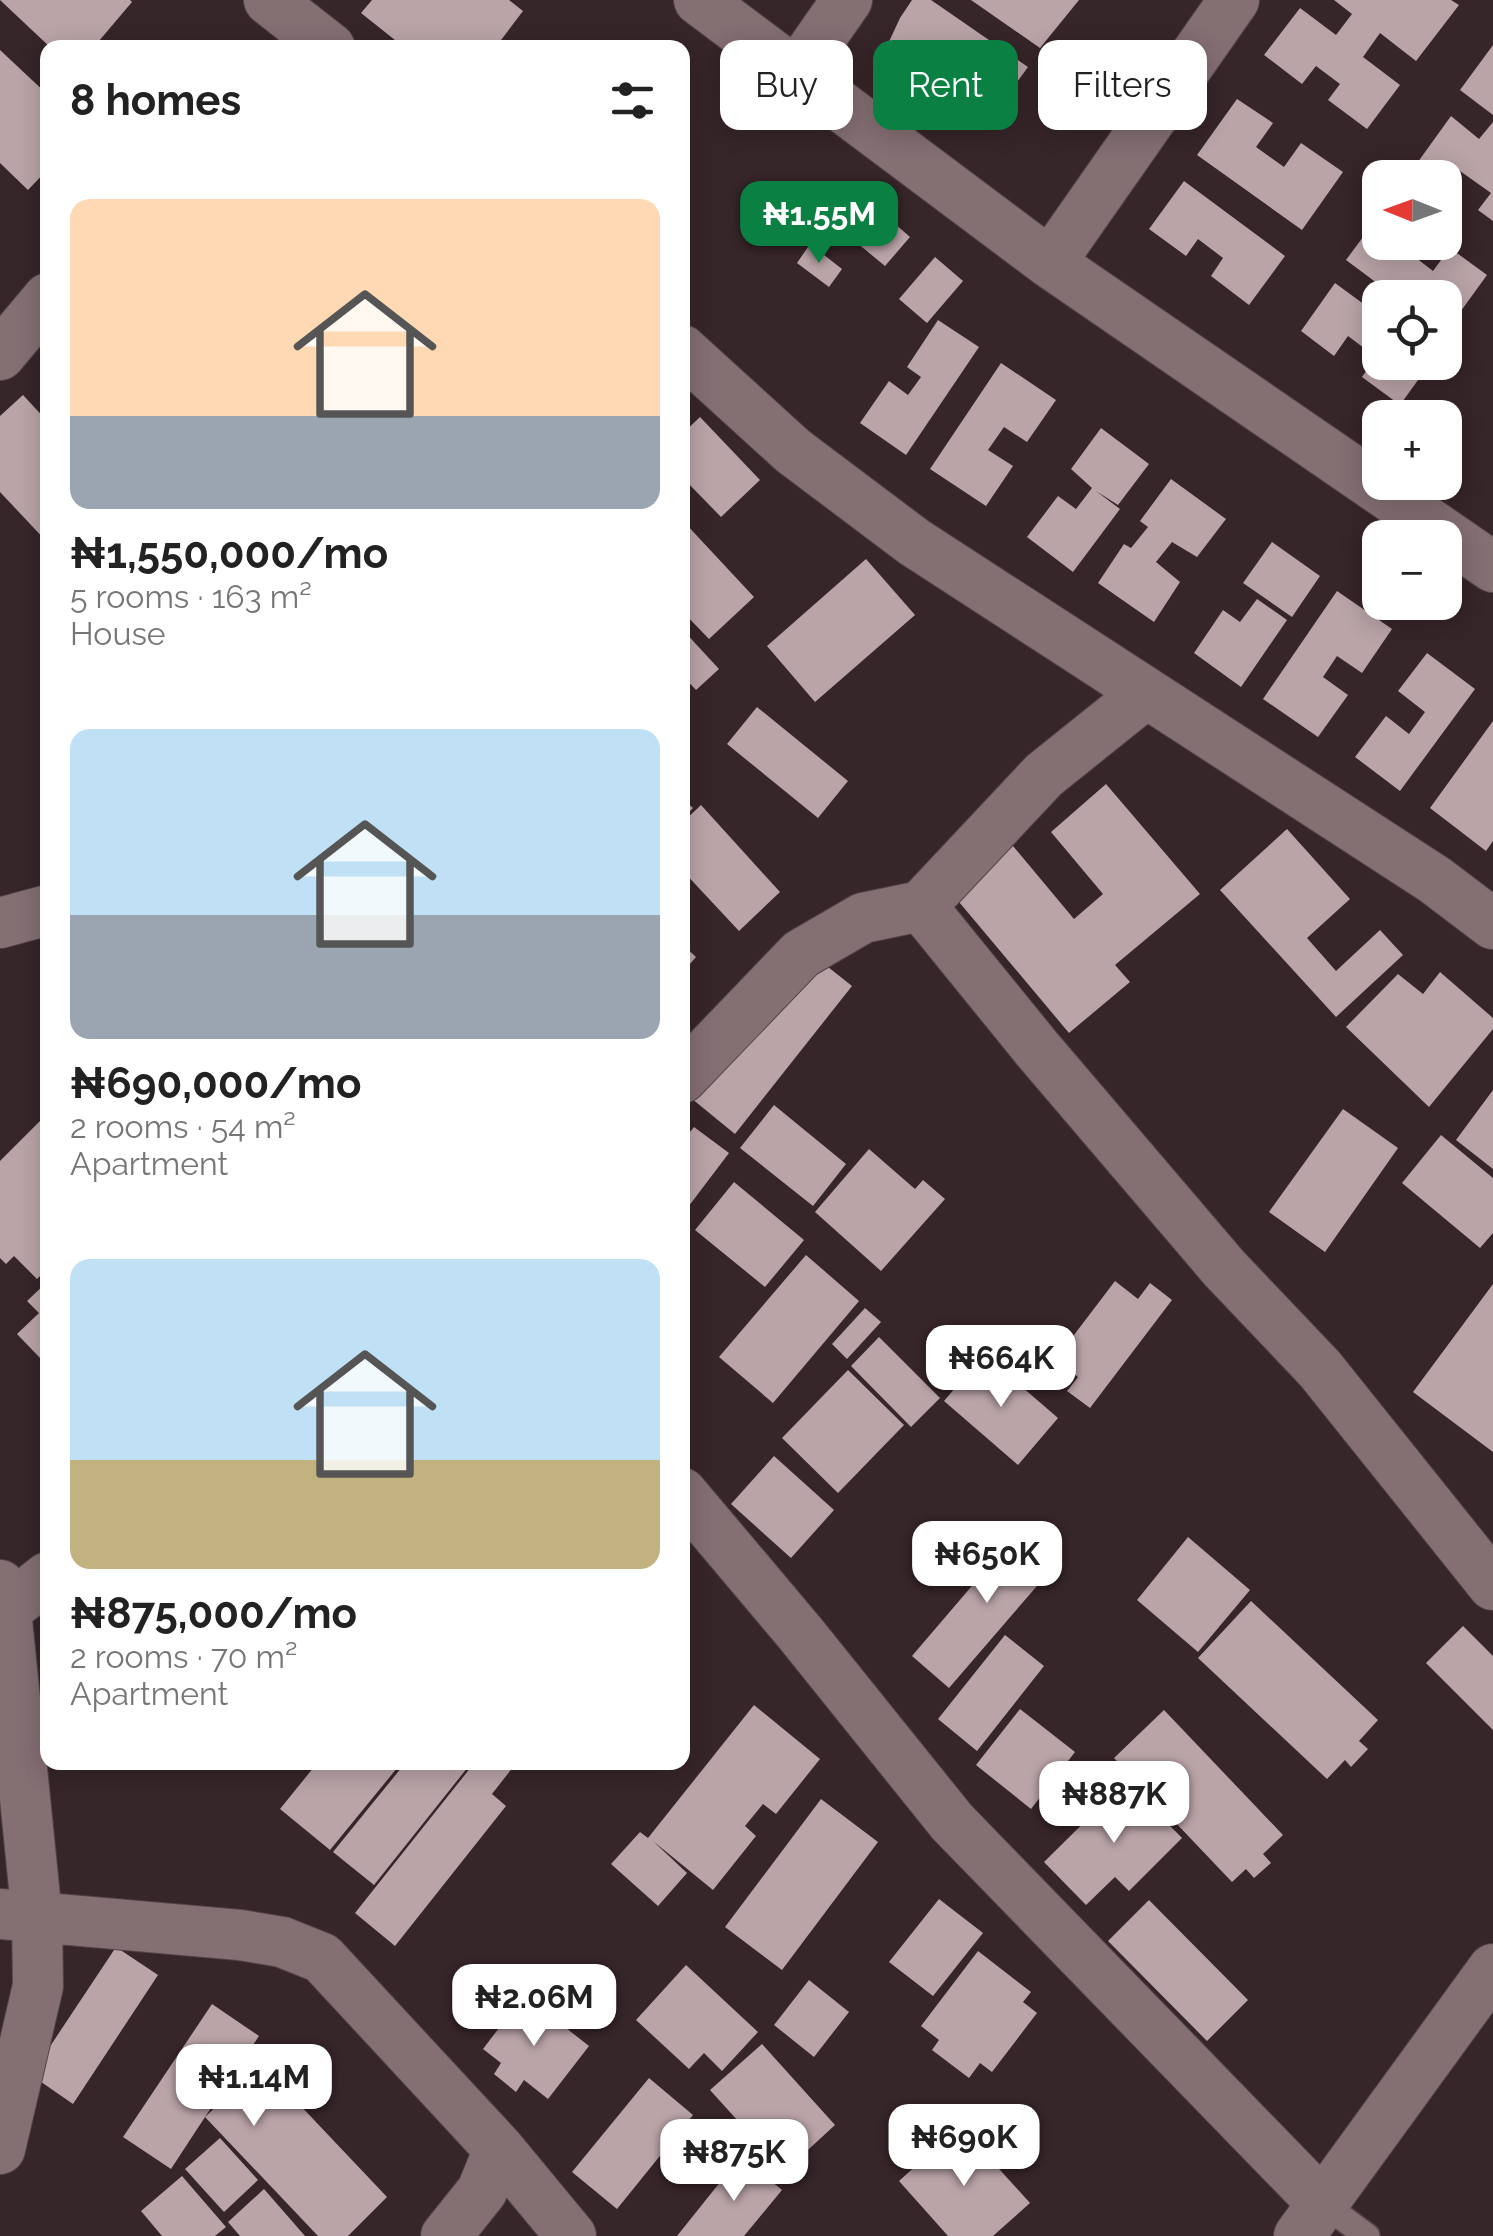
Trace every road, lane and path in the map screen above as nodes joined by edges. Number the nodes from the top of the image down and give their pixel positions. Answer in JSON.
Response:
{"nodes":[{"id":1,"x":699,"y":0,"type":"edge"},
{"id":2,"x":847,"y":0,"type":"edge"},
{"id":3,"x":1234,"y":0,"type":"edge"},
{"id":4,"x":752,"y":40,"type":"edge"},
{"id":5,"x":819,"y":40,"type":"edge"},
{"id":6,"x":853,"y":116,"type":"edge"},
{"id":7,"x":1050,"y":263,"type":"junction"},
{"id":8,"x":40,"y":308,"type":"edge"},
{"id":9,"x":0,"y":355,"type":"edge"},
{"id":10,"x":691,"y":375,"type":"edge"},
{"id":11,"x":1488,"y":553,"type":"edge"},
{"id":12,"x":1146,"y":694,"type":"junction"},
{"id":13,"x":921,"y":906,"type":"junction"},
{"id":14,"x":40,"y":912,"type":"edge"},
{"id":15,"x":0,"y":923,"type":"edge"},
{"id":16,"x":1493,"y":924,"type":"edge"},
{"id":17,"x":690,"y":1070,"type":"edge"},
{"id":18,"x":690,"y":1502,"type":"edge"},
{"id":19,"x":40,"y":1582,"type":"edge"},
{"id":20,"x":1493,"y":1585,"type":"edge"},
{"id":21,"x":3,"y":1598,"type":"edge"},
{"id":22,"x":18,"y":1916,"type":"edge"},
{"id":23,"x":1493,"y":1970,"type":"edge"},
{"id":24,"x":0,"y":2149,"type":"edge"},
{"id":25,"x":499,"y":2150,"type":"junction"},
{"id":26,"x":1310,"y":2219,"type":"edge"},
{"id":27,"x":446,"y":2236,"type":"edge"},
{"id":28,"x":571,"y":2236,"type":"edge"},
{"id":29,"x":1367,"y":2236,"type":"edge"}],
"edges":[{"from":1,"to":4,"type":"street"},
{"from":2,"to":5,"type":"street"},
{"from":3,"to":7,"type":"street"},
{"from":6,"to":7,"type":"street"},
{"from":7,"to":11,"type":"street"},
{"from":8,"to":9,"type":"street"},
{"from":10,"to":12,"type":"street"},
{"from":12,"to":13,"type":"street"},
{"from":12,"to":16,"type":"street"},
{"from":13,"to":17,"type":"street"},
{"from":13,"to":20,"type":"street"},
{"from":14,"to":15,"type":"street"},
{"from":18,"to":26,"type":"street"},
{"from":19,"to":21,"type":"street"},
{"from":21,"to":22,"type":"street"},
{"from":22,"to":24,"type":"street"},
{"from":22,"to":25,"type":"street"},
{"from":23,"to":26,"type":"street"},
{"from":25,"to":27,"type":"street"},
{"from":25,"to":28,"type":"street"},
{"from":26,"to":29,"type":"lane"}]}
